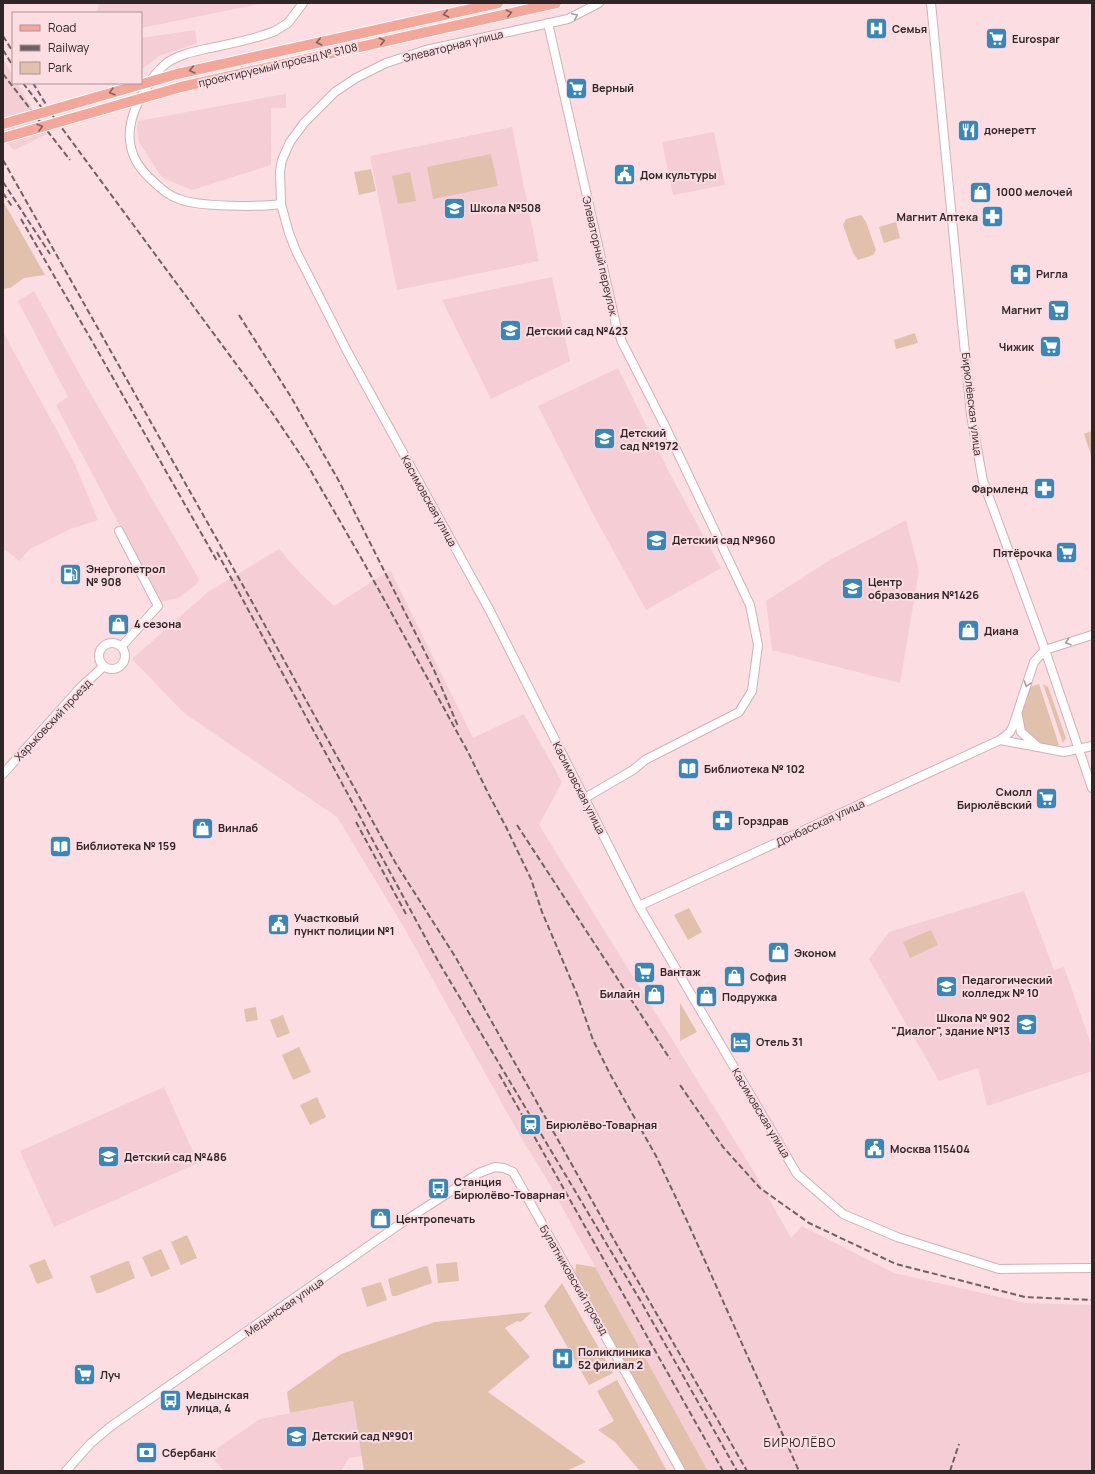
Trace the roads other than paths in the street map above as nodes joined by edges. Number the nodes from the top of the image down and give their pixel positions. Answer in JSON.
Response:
{"nodes":[{"id":1,"x":303,"y":3,"type":"edge"},
{"id":2,"x":498,"y":3,"type":"edge"},
{"id":3,"x":556,"y":3,"type":"edge"},
{"id":4,"x":599,"y":3,"type":"edge"},
{"id":5,"x":931,"y":3,"type":"edge"},
{"id":6,"x":548,"y":23,"type":"junction"},
{"id":7,"x":316,"y":109,"type":"joint"},
{"id":8,"x":3,"y":124,"type":"edge"},
{"id":9,"x":3,"y":138,"type":"edge"},
{"id":10,"x":282,"y":204,"type":"junction"},
{"id":11,"x":119,"y":532,"type":"dead end"},
{"id":12,"x":1092,"y":635,"type":"edge"},
{"id":13,"x":122,"y":646,"type":"junction"},
{"id":14,"x":1045,"y":650,"type":"junction"},
{"id":15,"x":104,"y":666,"type":"junction"},
{"id":16,"x":1018,"y":710,"type":"junction"},
{"id":17,"x":1000,"y":740,"type":"junction"},
{"id":18,"x":1092,"y":746,"type":"edge"},
{"id":19,"x":1039,"y":747,"type":"junction"},
{"id":20,"x":1079,"y":750,"type":"junction"},
{"id":21,"x":3,"y":774,"type":"edge"},
{"id":22,"x":1092,"y":788,"type":"edge"},
{"id":23,"x":585,"y":798,"type":"junction"},
{"id":24,"x":639,"y":906,"type":"junction"},
{"id":25,"x":513,"y":1172,"type":"joint"},
{"id":26,"x":1092,"y":1268,"type":"edge"},
{"id":27,"x":66,"y":1471,"type":"edge"},
{"id":28,"x":682,"y":1471,"type":"edge"}],
"edges":[{"from":1,"to":10,"type":"street"},
{"from":2,"to":8,"type":"main road","name":"проектируемый проезд № 5108","one_way":true,"bridge":true},
{"from":9,"to":3,"type":"main road","name":"проектируемый проезд № 5108","one_way":true,"bridge":true},
{"from":6,"to":4,"type":"street","name":"Элеваторная улица","one_way":true},
{"from":5,"to":14,"type":"street","name":"Бирюлёвская улица"},
{"from":6,"to":7,"type":"street","name":"Элеваторная улица"},
{"from":6,"to":23,"type":"street","name":"Элеваторный переулок"},
{"from":7,"to":10,"type":"street","name":"Касимовская улица"},
{"from":10,"to":23,"type":"street","name":"Касимовская улица"},
{"from":11,"to":13,"type":"street"},
{"from":12,"to":14,"type":"street","one_way":true},
{"from":13,"to":15,"type":"street"},
{"from":13,"to":15,"type":"street"},
{"from":14,"to":16,"type":"street","one_way":true},
{"from":14,"to":20,"type":"street","name":"Бирюлёвская улица"},
{"from":15,"to":21,"type":"street","name":"Харьковский проезд"},
{"from":16,"to":17,"type":"street"},
{"from":16,"to":19,"type":"street"},
{"from":17,"to":19,"type":"street"},
{"from":17,"to":24,"type":"street","name":"Донбасская улица"},
{"from":18,"to":20,"type":"street"},
{"from":19,"to":20,"type":"street"},
{"from":20,"to":22,"type":"street","name":"Бирюлёвская улица"},
{"from":23,"to":24,"type":"street","name":"Касимовская улица"},
{"from":24,"to":26,"type":"street","name":"Касимовская улица"},
{"from":25,"to":27,"type":"street","name":"Медынская улица"},
{"from":25,"to":28,"type":"street","name":"Булатниковский проезд"}]}
